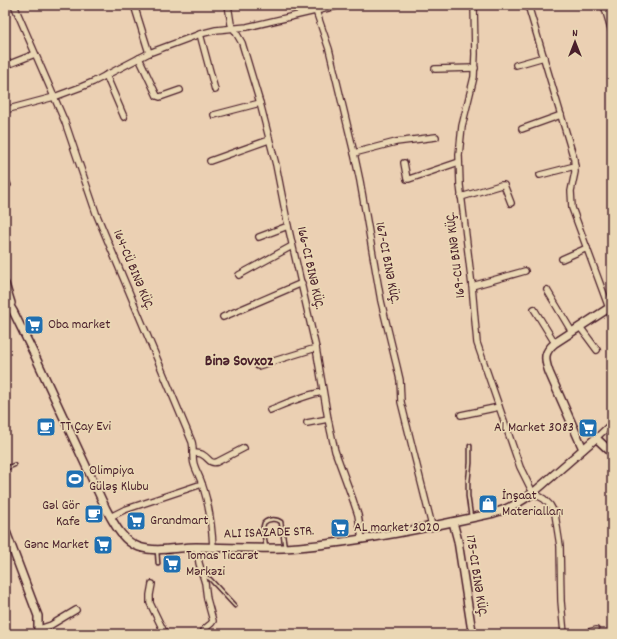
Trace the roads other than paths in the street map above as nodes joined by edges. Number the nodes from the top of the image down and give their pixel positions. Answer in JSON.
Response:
{"nodes":[{"id":1,"x":14,"y":5,"type":"edge"},
{"id":2,"x":134,"y":5,"type":"edge"},
{"id":3,"x":228,"y":5,"type":"edge"},
{"id":4,"x":341,"y":5,"type":"edge"},
{"id":5,"x":474,"y":5,"type":"edge"},
{"id":6,"x":528,"y":5,"type":"edge"},
{"id":7,"x":604,"y":5,"type":"edge"},
{"id":8,"x":315,"y":8,"type":"edge"},
{"id":9,"x":233,"y":29,"type":"junction"},
{"id":10,"x":612,"y":32,"type":"edge"},
{"id":11,"x":200,"y":34,"type":"junction"},
{"id":12,"x":149,"y":53,"type":"junction"},
{"id":13,"x":36,"y":54,"type":"junction"},
{"id":14,"x":544,"y":57,"type":"junction"},
{"id":15,"x":139,"y":58,"type":"junction"},
{"id":16,"x":12,"y":63,"type":"dead end"},
{"id":17,"x":516,"y":65,"type":"dead end"},
{"id":18,"x":475,"y":68,"type":"junction"},
{"id":19,"x":435,"y":69,"type":"dead end"},
{"id":20,"x":106,"y":75,"type":"junction"},
{"id":21,"x":180,"y":90,"type":"dead end"},
{"id":22,"x":215,"y":90,"type":"dead end"},
{"id":23,"x":54,"y":97,"type":"junction"},
{"id":24,"x":260,"y":103,"type":"junction"},
{"id":25,"x":5,"y":110,"type":"edge"},
{"id":26,"x":214,"y":115,"type":"dead end"},
{"id":27,"x":561,"y":115,"type":"junction"},
{"id":28,"x":124,"y":116,"type":"dead end"},
{"id":29,"x":522,"y":129,"type":"dead end"},
{"id":30,"x":436,"y":137,"type":"dead end"},
{"id":31,"x":269,"y":140,"type":"junction"},
{"id":32,"x":354,"y":153,"type":"junction"},
{"id":33,"x":210,"y":161,"type":"dead end"},
{"id":34,"x":459,"y":162,"type":"junction"},
{"id":35,"x":404,"y":163,"type":"dead end"},
{"id":36,"x":575,"y":166,"type":"junction"},
{"id":37,"x":5,"y":175,"type":"edge"},
{"id":38,"x":540,"y":175,"type":"dead end"},
{"id":39,"x":10,"y":185,"type":"dead end"},
{"id":40,"x":461,"y":197,"type":"junction"},
{"id":41,"x":511,"y":203,"type":"dead end"},
{"id":42,"x":288,"y":226,"type":"junction"},
{"id":43,"x":259,"y":237,"type":"dead end"},
{"id":44,"x":292,"y":246,"type":"junction"},
{"id":45,"x":587,"y":248,"type":"junction"},
{"id":46,"x":562,"y":259,"type":"dead end"},
{"id":47,"x":524,"y":271,"type":"dead end"},
{"id":48,"x":239,"y":275,"type":"dead end"},
{"id":49,"x":302,"y":284,"type":"junction"},
{"id":50,"x":5,"y":285,"type":"edge"},
{"id":51,"x":472,"y":286,"type":"junction"},
{"id":52,"x":547,"y":290,"type":"dead end"},
{"id":53,"x":5,"y":298,"type":"edge"},
{"id":54,"x":611,"y":307,"type":"edge"},
{"id":55,"x":534,"y":309,"type":"dead end"},
{"id":56,"x":13,"y":311,"type":"junction"},
{"id":57,"x":5,"y":314,"type":"edge"},
{"id":58,"x":223,"y":317,"type":"dead end"},
{"id":59,"x":580,"y":327,"type":"junction"},
{"id":60,"x":572,"y":332,"type":"junction"},
{"id":61,"x":555,"y":343,"type":"junction"},
{"id":62,"x":316,"y":348,"type":"junction"},
{"id":63,"x":597,"y":350,"type":"dead end"},
{"id":64,"x":258,"y":366,"type":"dead end"},
{"id":65,"x":323,"y":392,"type":"junction"},
{"id":66,"x":499,"y":407,"type":"junction"},
{"id":67,"x":270,"y":410,"type":"dead end"},
{"id":68,"x":461,"y":415,"type":"dead end"},
{"id":69,"x":328,"y":419,"type":"junction"},
{"id":70,"x":307,"y":423,"type":"dead end"},
{"id":71,"x":612,"y":423,"type":"edge"},
{"id":72,"x":596,"y":438,"type":"junction"},
{"id":73,"x":470,"y":446,"type":"dead end"},
{"id":74,"x":244,"y":448,"type":"dead end"},
{"id":75,"x":583,"y":449,"type":"junction"},
{"id":76,"x":193,"y":453,"type":"junction"},
{"id":77,"x":612,"y":453,"type":"edge"},
{"id":78,"x":14,"y":465,"type":"dead end"},
{"id":79,"x":5,"y":469,"type":"edge"},
{"id":80,"x":202,"y":484,"type":"junction"},
{"id":81,"x":533,"y":493,"type":"junction"},
{"id":82,"x":110,"y":517,"type":"junction"},
{"id":83,"x":472,"y":518,"type":"junction"},
{"id":84,"x":453,"y":522,"type":"junction"},
{"id":85,"x":432,"y":526,"type":"junction"},
{"id":86,"x":5,"y":530,"type":"edge"},
{"id":87,"x":362,"y":540,"type":"junction"},
{"id":88,"x":197,"y":548,"type":"junction"},
{"id":89,"x":213,"y":548,"type":"junction"},
{"id":90,"x":286,"y":548,"type":"junction"},
{"id":91,"x":266,"y":549,"type":"junction"},
{"id":92,"x":157,"y":550,"type":"junction"},
{"id":93,"x":158,"y":564,"type":"dead end"},
{"id":94,"x":203,"y":576,"type":"junction"},
{"id":95,"x":152,"y":584,"type":"dead end"},
{"id":96,"x":235,"y":606,"type":"dead end"},
{"id":97,"x":76,"y":610,"type":"dead end"},
{"id":98,"x":596,"y":630,"type":"dead end"},
{"id":99,"x":38,"y":632,"type":"edge"},
{"id":100,"x":165,"y":634,"type":"edge"},
{"id":101,"x":204,"y":634,"type":"edge"},
{"id":102,"x":474,"y":634,"type":"edge"},
{"id":103,"x":564,"y":634,"type":"edge"},
{"id":104,"x":582,"y":634,"type":"edge"}],
"edges":[{"from":1,"to":13,"type":"street","name":"164-CÜ BINƏ KÜÇ."},
{"from":2,"to":12,"type":"street"},
{"from":3,"to":9,"type":"street"},
{"from":4,"to":8,"type":"street"},
{"from":5,"to":18,"type":"street","name":"169-CU BINƏ KÜÇ."},
{"from":6,"to":14,"type":"street"},
{"from":7,"to":10,"type":"street"},
{"from":8,"to":9,"type":"street"},
{"from":8,"to":32,"type":"street","name":"167-CI BINƏ KÜÇ."},
{"from":9,"to":11,"type":"street"},
{"from":9,"to":24,"type":"street"},
{"from":11,"to":12,"type":"street"},
{"from":11,"to":22,"type":"street"},
{"from":12,"to":15,"type":"street"},
{"from":13,"to":16,"type":"street"},
{"from":13,"to":23,"type":"street","name":"164-CÜ BINƏ KÜÇ."},
{"from":14,"to":17,"type":"street"},
{"from":14,"to":27,"type":"street"},
{"from":15,"to":20,"type":"street"},
{"from":15,"to":21,"type":"street"},
{"from":18,"to":19,"type":"street"},
{"from":18,"to":34,"type":"street","name":"169-CU BINƏ KÜÇ."},
{"from":20,"to":23,"type":"street"},
{"from":20,"to":28,"type":"street"},
{"from":23,"to":25,"type":"street"},
{"from":23,"to":76,"type":"street","name":"164-CÜ BINƏ KÜÇ."},
{"from":24,"to":26,"type":"street"},
{"from":24,"to":31,"type":"street"},
{"from":27,"to":29,"type":"street"},
{"from":27,"to":36,"type":"street"},
{"from":30,"to":32,"type":"street"},
{"from":31,"to":33,"type":"street"},
{"from":31,"to":42,"type":"street"},
{"from":32,"to":85,"type":"street","name":"167-CI BINƏ KÜÇ."},
{"from":34,"to":35,"type":"street"},
{"from":34,"to":40,"type":"street","name":"169-CU BINƏ KÜÇ."},
{"from":36,"to":38,"type":"street"},
{"from":36,"to":45,"type":"street"},
{"from":37,"to":39,"type":"lane"},
{"from":40,"to":41,"type":"street"},
{"from":40,"to":51,"type":"street","name":"169-CU BINƏ KÜÇ."},
{"from":42,"to":43,"type":"street"},
{"from":42,"to":44,"type":"street"},
{"from":44,"to":48,"type":"street"},
{"from":44,"to":49,"type":"street"},
{"from":45,"to":46,"type":"street"},
{"from":45,"to":54,"type":"street"},
{"from":47,"to":51,"type":"street"},
{"from":49,"to":58,"type":"street"},
{"from":49,"to":62,"type":"street"},
{"from":50,"to":56,"type":"street"},
{"from":51,"to":66,"type":"street","name":"169-CU BINƏ KÜÇ."},
{"from":52,"to":60,"type":"street"},
{"from":53,"to":56,"type":"street"},
{"from":54,"to":59,"type":"street"},
{"from":55,"to":61,"type":"street"},
{"from":56,"to":57,"type":"street"},
{"from":56,"to":82,"type":"street","name":"ALI ISAZADE STR."},
{"from":59,"to":60,"type":"street"},
{"from":59,"to":63,"type":"street"},
{"from":60,"to":61,"type":"street"},
{"from":61,"to":75,"type":"street"},
{"from":62,"to":64,"type":"street"},
{"from":62,"to":65,"type":"street"},
{"from":65,"to":67,"type":"street"},
{"from":65,"to":69,"type":"street"},
{"from":66,"to":68,"type":"street"},
{"from":66,"to":81,"type":"street","name":"169-CU BINƏ KÜÇ."},
{"from":69,"to":70,"type":"street"},
{"from":69,"to":87,"type":"street"},
{"from":71,"to":72,"type":"street","name":"ALI ISAZADE STR."},
{"from":72,"to":75,"type":"street","name":"ALI ISAZADE STR."},
{"from":72,"to":77,"type":"street"},
{"from":73,"to":83,"type":"lane"},
{"from":74,"to":76,"type":"street"},
{"from":75,"to":81,"type":"street","name":"ALI ISAZADE STR."},
{"from":76,"to":80,"type":"street","name":"164-CÜ BINƏ KÜÇ."},
{"from":78,"to":79,"type":"lane"},
{"from":80,"to":82,"type":"street"},
{"from":80,"to":89,"type":"street","name":"164-CÜ BINƏ KÜÇ."},
{"from":81,"to":83,"type":"street","name":"ALI ISAZADE STR."},
{"from":81,"to":103,"type":"street"},
{"from":82,"to":92,"type":"street","name":"ALI ISAZADE STR."},
{"from":83,"to":84,"type":"street","name":"ALI ISAZADE STR."},
{"from":84,"to":85,"type":"street","name":"ALI ISAZADE STR."},
{"from":84,"to":102,"type":"street"},
{"from":85,"to":87,"type":"street","name":"ALI ISAZADE STR."},
{"from":86,"to":99,"type":"street"},
{"from":87,"to":90,"type":"street","name":"ALI ISAZADE STR."},
{"from":88,"to":89,"type":"street","name":"ALI ISAZADE STR."},
{"from":88,"to":92,"type":"street","name":"ALI ISAZADE STR."},
{"from":88,"to":94,"type":"street"},
{"from":89,"to":91,"type":"street","name":"ALI ISAZADE STR."},
{"from":90,"to":91,"type":"street","name":"ALI ISAZADE STR."},
{"from":90,"to":91,"type":"lane"},
{"from":92,"to":93,"type":"lane"},
{"from":94,"to":96,"type":"lane"},
{"from":94,"to":101,"type":"street"},
{"from":95,"to":100,"type":"street"},
{"from":97,"to":99,"type":"street"},
{"from":98,"to":104,"type":"street"}]}
